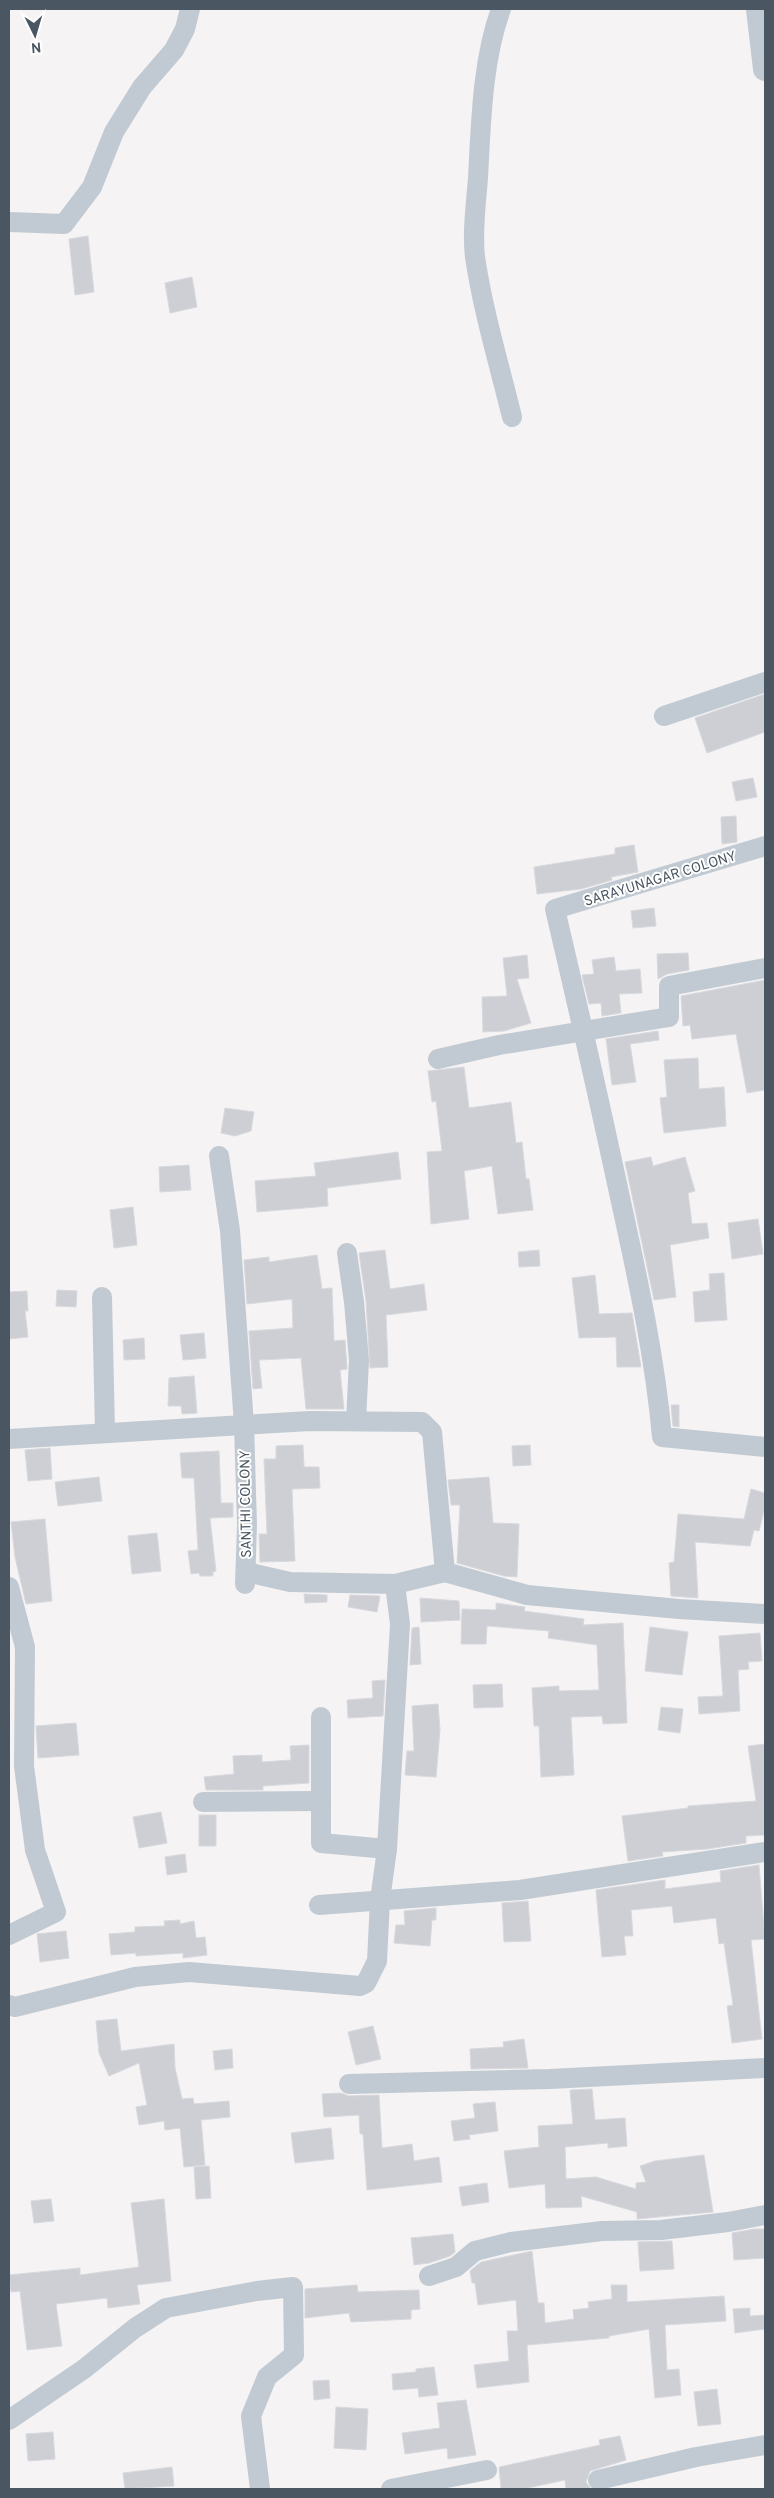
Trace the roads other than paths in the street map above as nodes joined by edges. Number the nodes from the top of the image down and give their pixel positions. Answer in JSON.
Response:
{"nodes":[{"id":1,"x":190,"y":9,"type":"edge"},
{"id":2,"x":502,"y":9,"type":"edge"},
{"id":3,"x":758,"y":9,"type":"edge"},
{"id":4,"x":765,"y":69,"type":"edge"},
{"id":5,"x":9,"y":222,"type":"edge"},
{"id":6,"x":512,"y":417,"type":"dead end"},
{"id":7,"x":765,"y":682,"type":"edge"},
{"id":8,"x":664,"y":716,"type":"dead end"},
{"id":9,"x":765,"y":846,"type":"edge"},
{"id":10,"x":765,"y":968,"type":"edge"},
{"id":11,"x":584,"y":1031,"type":"junction"},
{"id":12,"x":438,"y":1058,"type":"dead end"},
{"id":13,"x":220,"y":1156,"type":"dead end"},
{"id":14,"x":346,"y":1253,"type":"dead end"},
{"id":15,"x":102,"y":1297,"type":"dead end"},
{"id":16,"x":356,"y":1421,"type":"junction"},
{"id":17,"x":244,"y":1424,"type":"junction"},
{"id":18,"x":105,"y":1431,"type":"junction"},
{"id":19,"x":9,"y":1439,"type":"edge"},
{"id":20,"x":765,"y":1447,"type":"edge"},
{"id":21,"x":445,"y":1572,"type":"junction"},
{"id":22,"x":395,"y":1584,"type":"junction"},
{"id":23,"x":9,"y":1587,"type":"edge"},
{"id":24,"x":765,"y":1614,"type":"edge"},
{"id":25,"x":321,"y":1717,"type":"dead end"},
{"id":26,"x":321,"y":1801,"type":"junction"},
{"id":27,"x":202,"y":1802,"type":"dead end"},
{"id":28,"x":387,"y":1849,"type":"junction"},
{"id":29,"x":765,"y":1852,"type":"edge"},
{"id":30,"x":380,"y":1900,"type":"junction"},
{"id":31,"x":319,"y":1905,"type":"dead end"},
{"id":32,"x":9,"y":1935,"type":"edge"},
{"id":33,"x":9,"y":2005,"type":"edge"},
{"id":34,"x":765,"y":2068,"type":"edge"},
{"id":35,"x":349,"y":2084,"type":"dead end"},
{"id":36,"x":765,"y":2215,"type":"edge"},
{"id":37,"x":429,"y":2276,"type":"dead end"},
{"id":38,"x":9,"y":2420,"type":"edge"},
{"id":39,"x":765,"y":2444,"type":"edge"},
{"id":40,"x":487,"y":2470,"type":"dead end"},
{"id":41,"x":598,"y":2480,"type":"dead end"},
{"id":42,"x":260,"y":2489,"type":"edge"},
{"id":43,"x":391,"y":2489,"type":"edge"}],
"edges":[{"from":1,"to":5,"type":"street"},
{"from":2,"to":6,"type":"street"},
{"from":3,"to":4,"type":"street"},
{"from":7,"to":8,"type":"street"},
{"from":9,"to":11,"type":"street","name":"SARAYUNAGAR COLONY"},
{"from":10,"to":11,"type":"street"},
{"from":11,"to":12,"type":"street"},
{"from":11,"to":20,"type":"street"},
{"from":13,"to":17,"type":"street","name":"SANTHI COLONY"},
{"from":14,"to":16,"type":"street"},
{"from":15,"to":18,"type":"street"},
{"from":16,"to":17,"type":"street"},
{"from":16,"to":21,"type":"street"},
{"from":17,"to":18,"type":"street"},
{"from":17,"to":22,"type":"street","name":"SANTHI COLONY"},
{"from":18,"to":19,"type":"street"},
{"from":21,"to":22,"type":"street"},
{"from":21,"to":24,"type":"street"},
{"from":22,"to":28,"type":"street"},
{"from":23,"to":32,"type":"street"},
{"from":25,"to":26,"type":"street"},
{"from":26,"to":27,"type":"street"},
{"from":26,"to":28,"type":"street"},
{"from":28,"to":30,"type":"street"},
{"from":29,"to":30,"type":"street"},
{"from":30,"to":31,"type":"street"},
{"from":30,"to":33,"type":"street"},
{"from":34,"to":35,"type":"street"},
{"from":36,"to":37,"type":"street"},
{"from":38,"to":42,"type":"street"},
{"from":39,"to":41,"type":"street"},
{"from":40,"to":43,"type":"street"}]}
